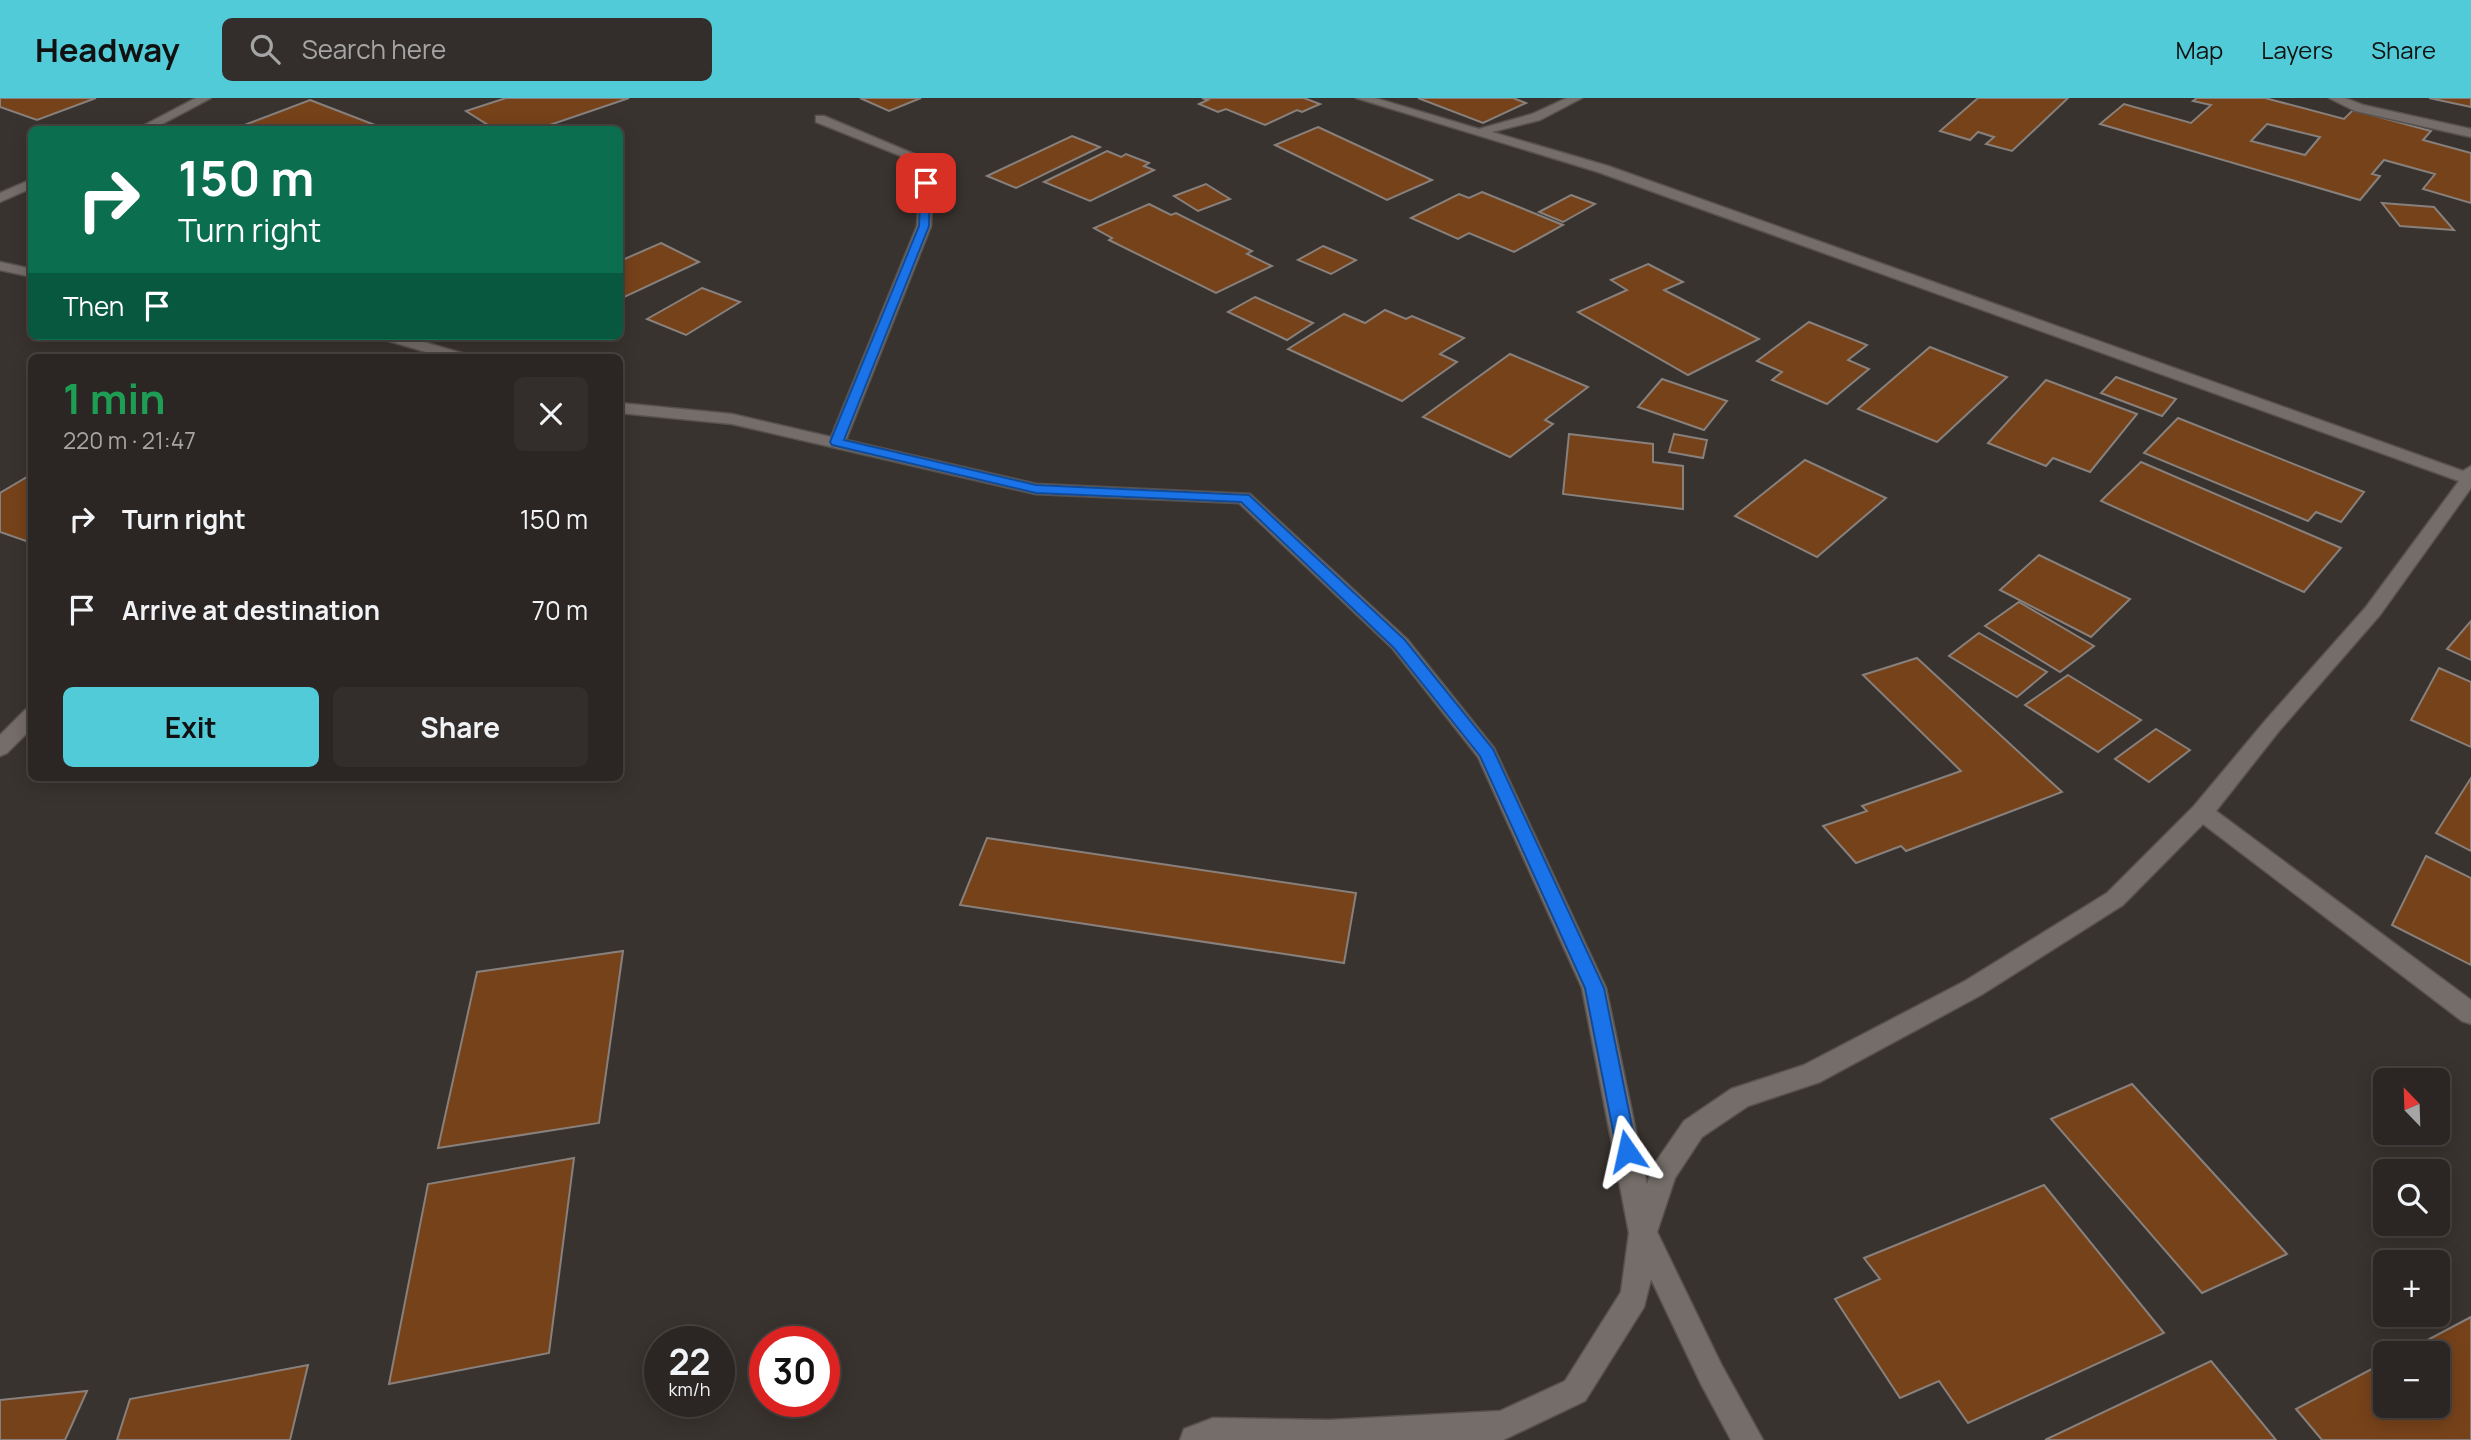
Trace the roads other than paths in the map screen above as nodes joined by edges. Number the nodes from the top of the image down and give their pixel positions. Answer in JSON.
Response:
{"nodes":[{"id":1,"x":205,"y":98,"type":"edge"},
{"id":2,"x":1362,"y":98,"type":"edge"},
{"id":3,"x":1576,"y":98,"type":"edge"},
{"id":4,"x":2335,"y":98,"type":"edge"},
{"id":5,"x":820,"y":118,"type":"dead end"},
{"id":6,"x":149,"y":126,"type":"edge"},
{"id":7,"x":1478,"y":132,"type":"junction"},
{"id":8,"x":2471,"y":133,"type":"edge"},
{"id":9,"x":28,"y":185,"type":"edge"},
{"id":10,"x":0,"y":198,"type":"edge"},
{"id":11,"x":0,"y":266,"type":"edge"},
{"id":12,"x":28,"y":272,"type":"edge"},
{"id":13,"x":401,"y":340,"type":"edge"},
{"id":14,"x":450,"y":354,"type":"edge"},
{"id":15,"x":623,"y":408,"type":"edge"},
{"id":16,"x":837,"y":442,"type":"junction"},
{"id":17,"x":2467,"y":486,"type":"edge"},
{"id":18,"x":28,"y":719,"type":"edge"},
{"id":19,"x":0,"y":748,"type":"edge"},
{"id":20,"x":2202,"y":812,"type":"junction"},
{"id":21,"x":2471,"y":1014,"type":"edge"},
{"id":22,"x":1643,"y":1233,"type":"junction"},
{"id":23,"x":1195,"y":1440,"type":"edge"},
{"id":24,"x":1748,"y":1440,"type":"edge"}],
"edges":[{"from":1,"to":6,"type":"street"},
{"from":2,"to":7,"type":"street"},
{"from":3,"to":7,"type":"street"},
{"from":4,"to":8,"type":"street"},
{"from":5,"to":16,"type":"street"},
{"from":7,"to":17,"type":"street"},
{"from":9,"to":10,"type":"street"},
{"from":11,"to":12,"type":"street"},
{"from":13,"to":14,"type":"street"},
{"from":15,"to":16,"type":"street"},
{"from":16,"to":22,"type":"street"},
{"from":17,"to":20,"type":"street"},
{"from":18,"to":19,"type":"street"},
{"from":20,"to":21,"type":"street"},
{"from":20,"to":22,"type":"street"},
{"from":22,"to":23,"type":"street"},
{"from":22,"to":24,"type":"street"}]}
